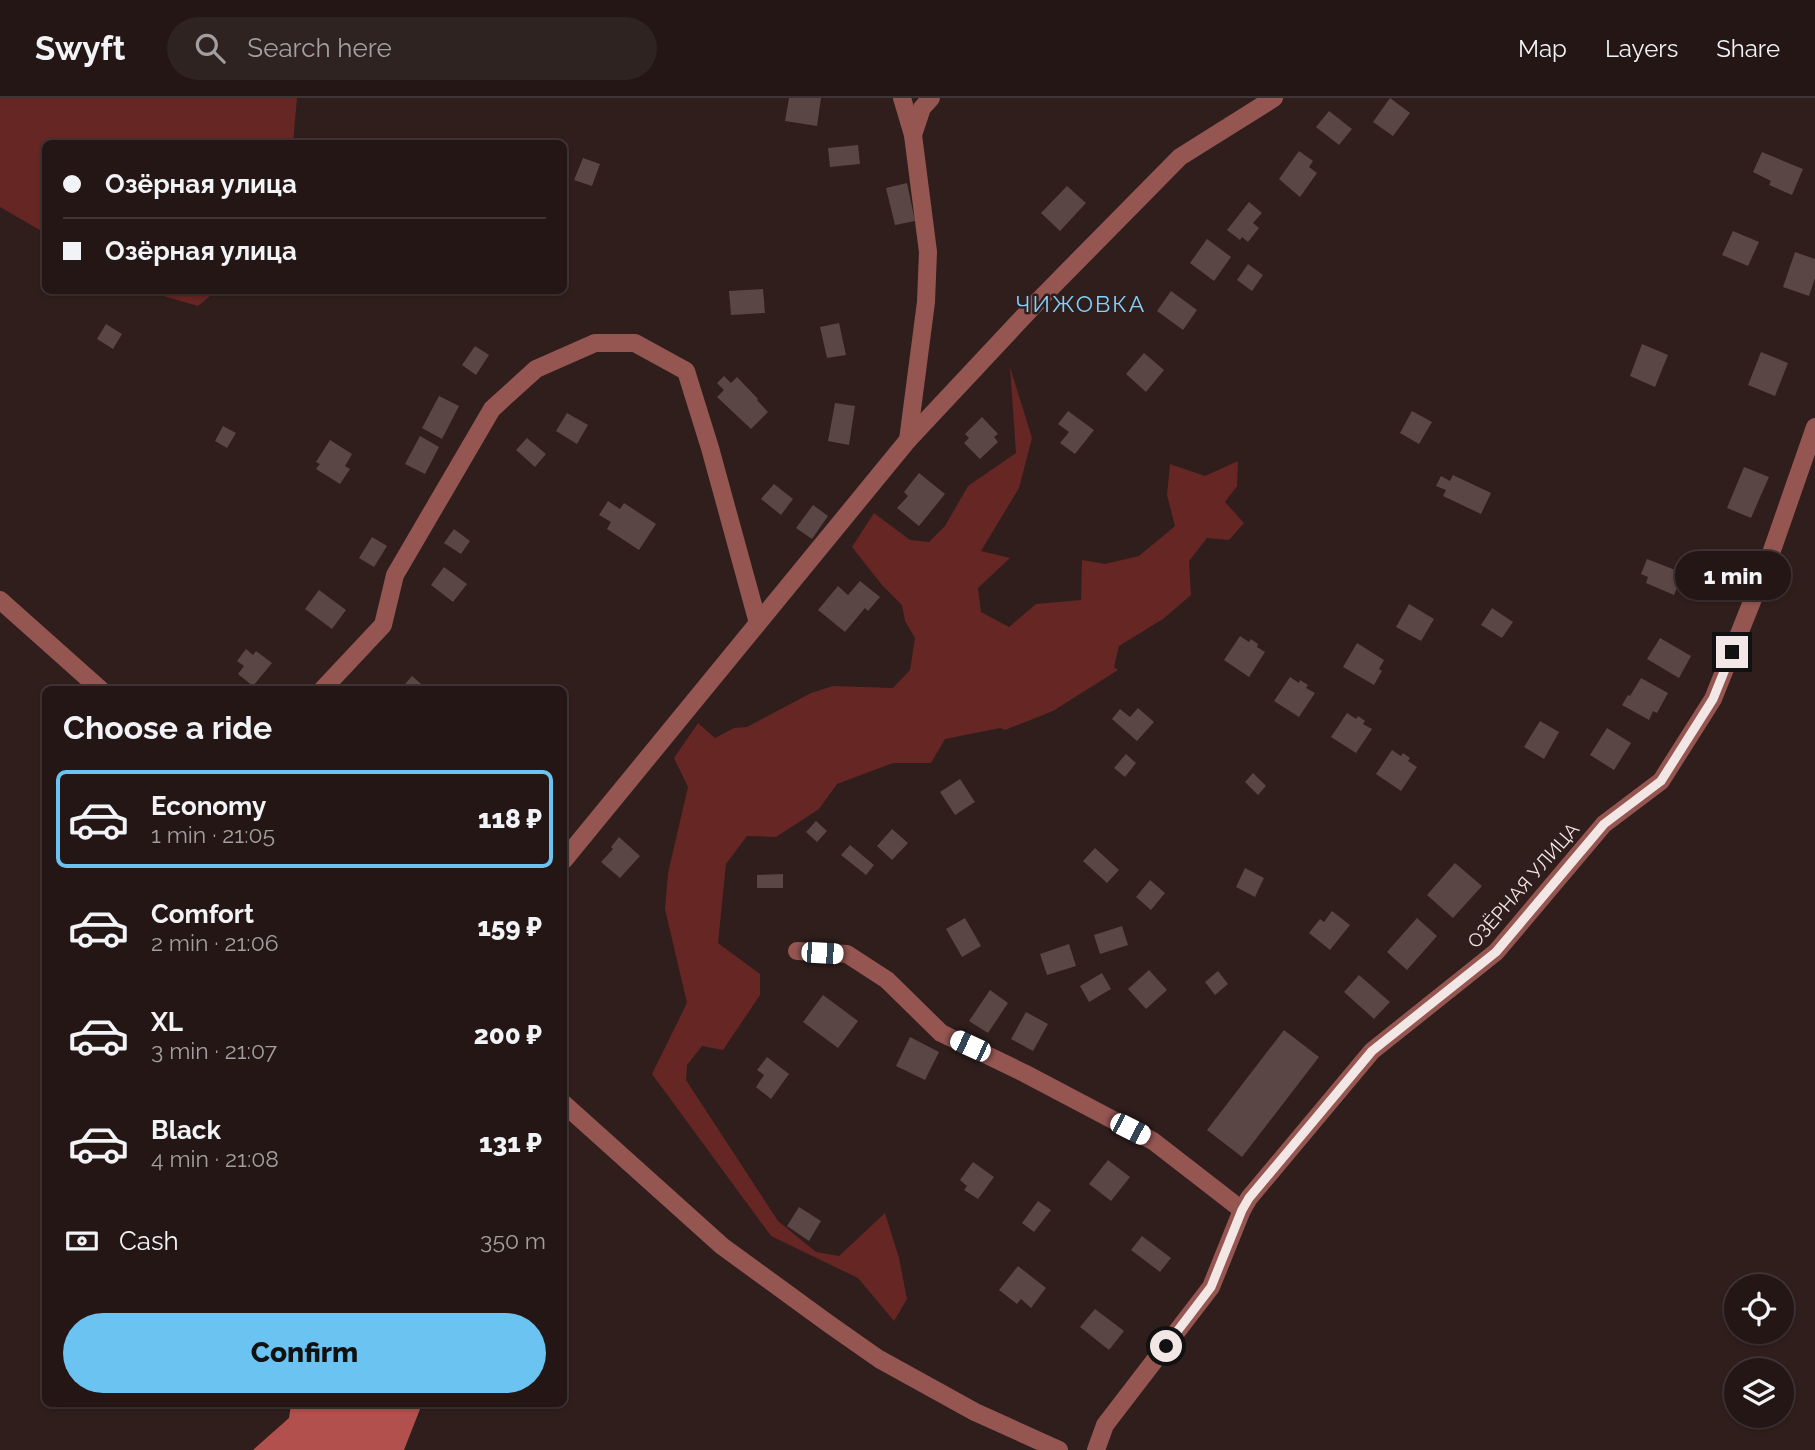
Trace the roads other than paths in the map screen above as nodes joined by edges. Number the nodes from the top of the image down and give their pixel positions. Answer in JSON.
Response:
{"nodes":[{"id":1,"x":902,"y":98,"type":"edge"},
{"id":2,"x":931,"y":98,"type":"edge"},
{"id":3,"x":1274,"y":98,"type":"edge"},
{"id":4,"x":913,"y":135,"type":"junction"},
{"id":5,"x":1815,"y":427,"type":"edge"},
{"id":6,"x":908,"y":440,"type":"junction"},
{"id":7,"x":0,"y":600,"type":"edge"},
{"id":8,"x":758,"y":623,"type":"junction"},
{"id":9,"x":97,"y":686,"type":"edge"},
{"id":10,"x":325,"y":686,"type":"edge"},
{"id":11,"x":567,"y":856,"type":"edge"},
{"id":12,"x":797,"y":951,"type":"dead end"},
{"id":13,"x":567,"y":1107,"type":"edge"},
{"id":14,"x":1242,"y":1210,"type":"junction"},
{"id":15,"x":1059,"y":1450,"type":"edge"},
{"id":16,"x":1096,"y":1450,"type":"edge"}],
"edges":[{"from":1,"to":4,"type":"street"},
{"from":2,"to":4,"type":"street"},
{"from":3,"to":6,"type":"street"},
{"from":4,"to":6,"type":"street"},
{"from":5,"to":14,"type":"street","name":"ОЗЁРНАЯ УЛИЦА"},
{"from":6,"to":8,"type":"street"},
{"from":7,"to":9,"type":"street"},
{"from":8,"to":10,"type":"street"},
{"from":8,"to":11,"type":"street"},
{"from":12,"to":14,"type":"street"},
{"from":13,"to":15,"type":"street"},
{"from":14,"to":16,"type":"street","name":"ОЗЁРНАЯ УЛИЦА"}]}
